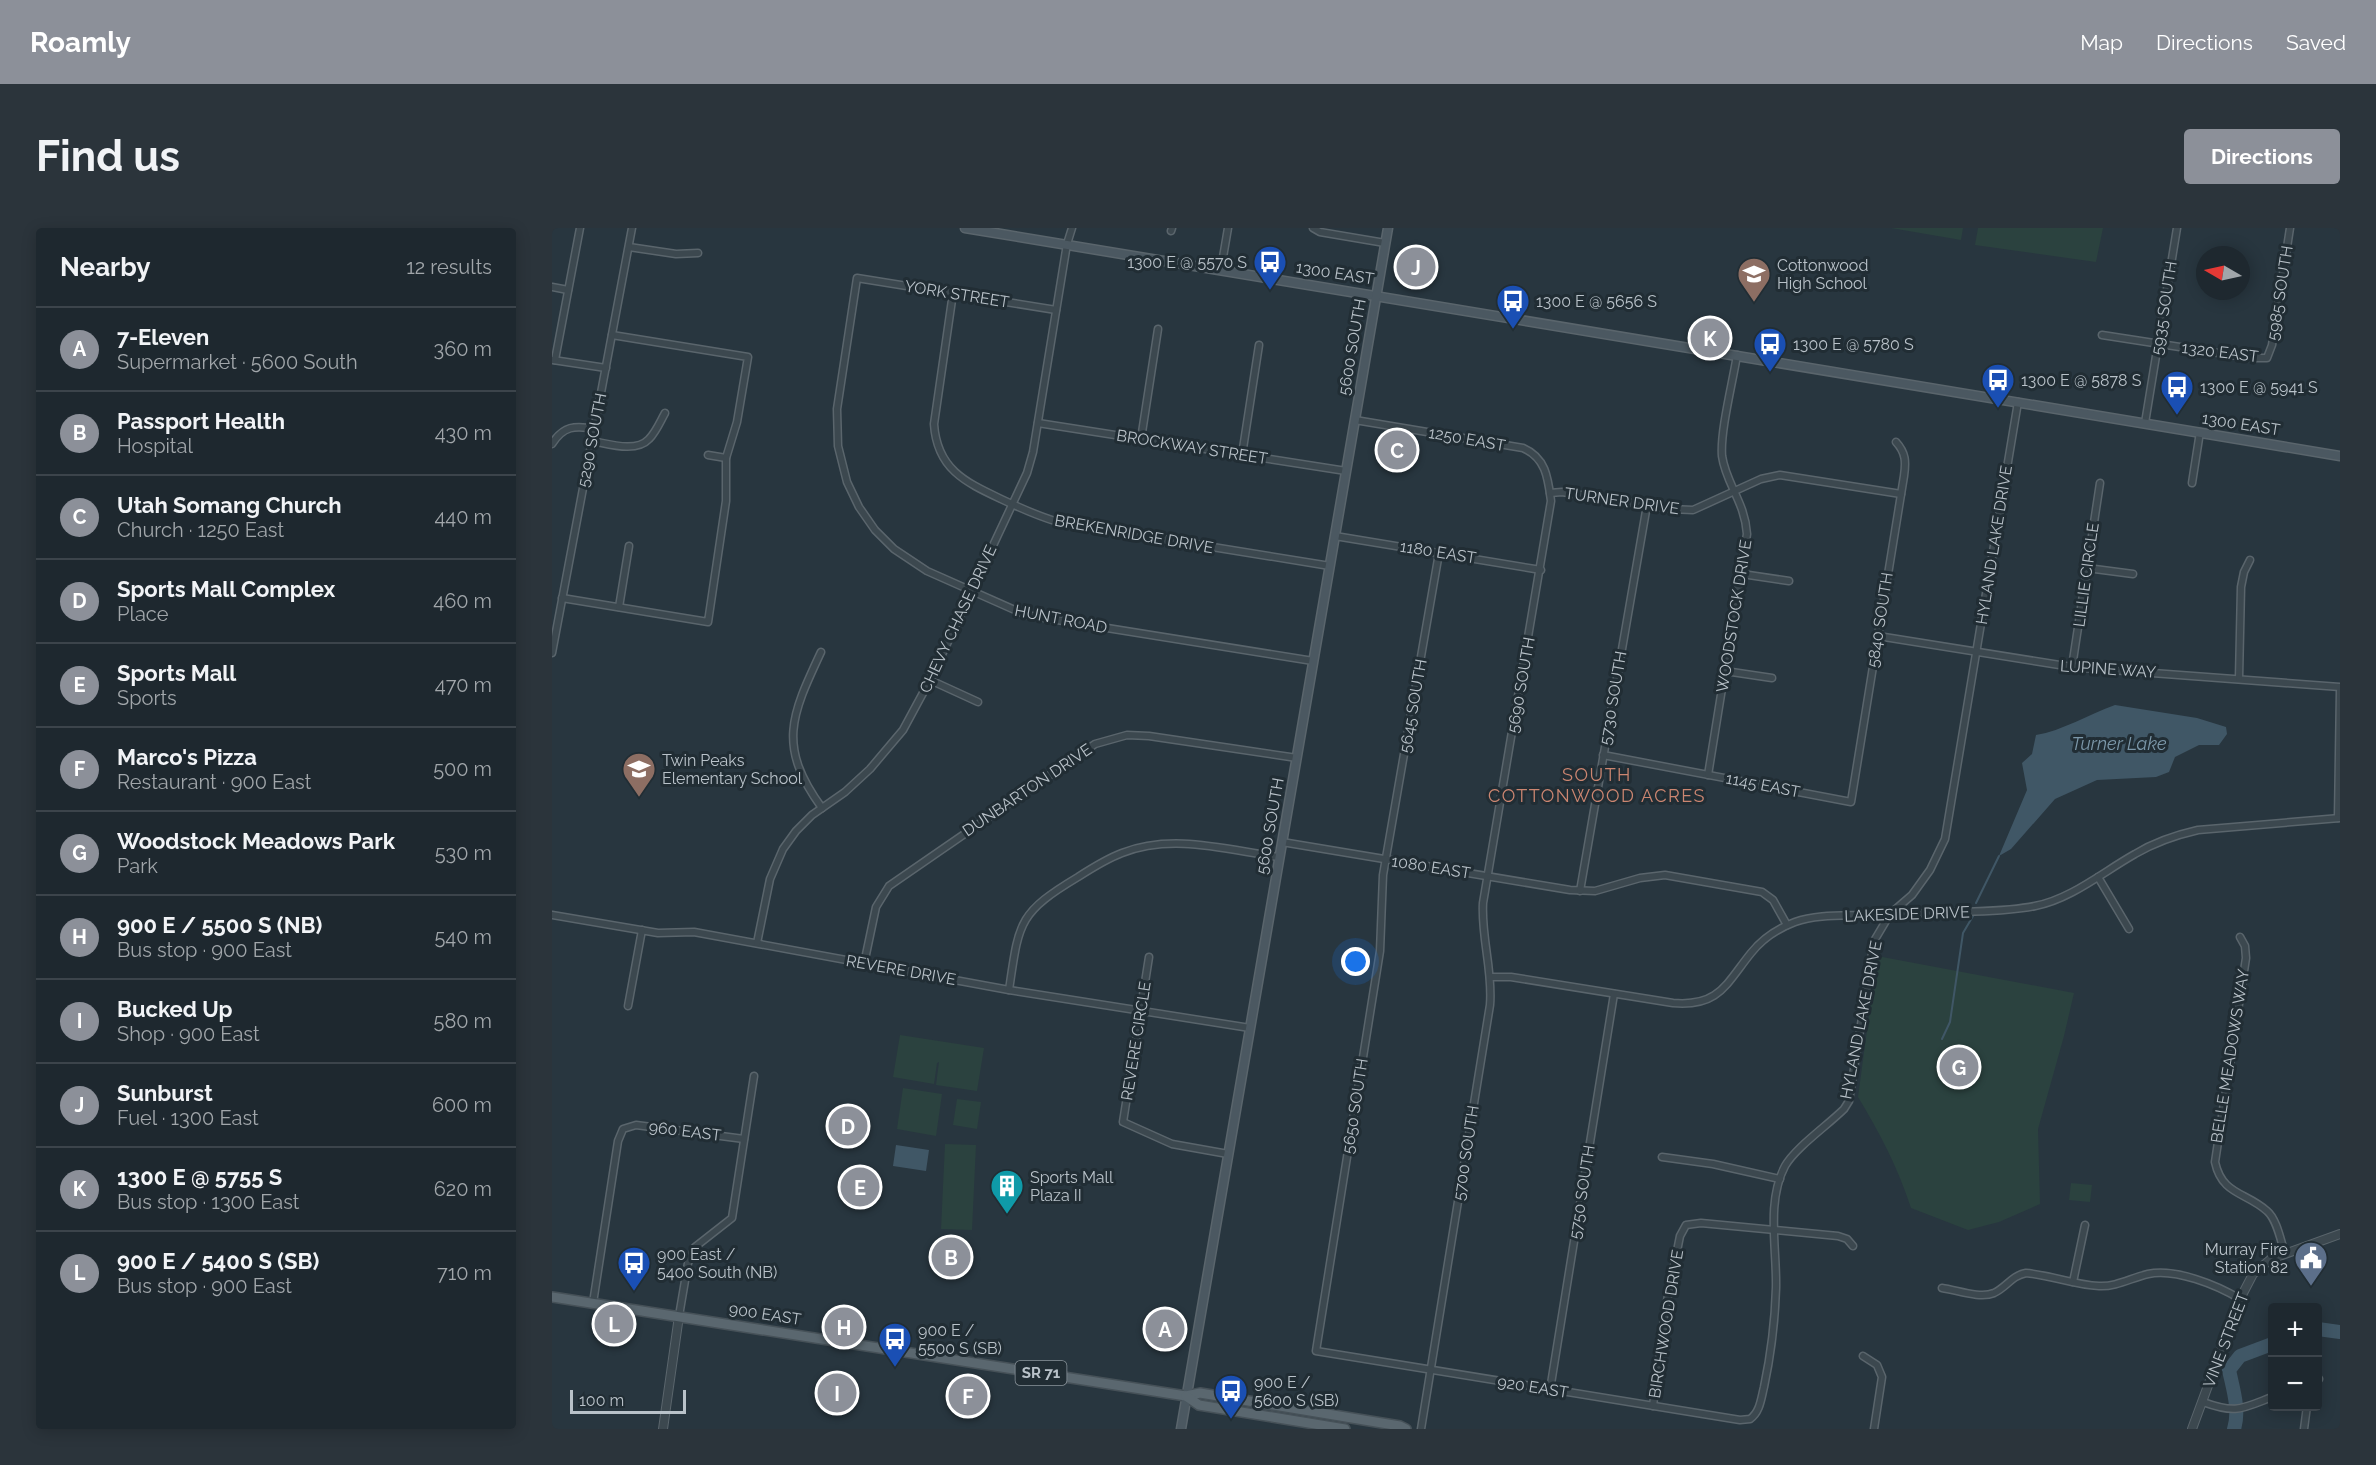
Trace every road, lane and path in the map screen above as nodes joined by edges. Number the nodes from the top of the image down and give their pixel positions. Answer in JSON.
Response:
{"nodes":[{"id":1,"x":580,"y":228,"type":"edge"},
{"id":2,"x":633,"y":228,"type":"edge"},
{"id":3,"x":965,"y":228,"type":"edge"},
{"id":4,"x":1072,"y":228,"type":"edge"},
{"id":5,"x":1228,"y":228,"type":"edge"},
{"id":6,"x":1313,"y":228,"type":"edge"},
{"id":7,"x":1388,"y":228,"type":"edge"},
{"id":8,"x":2177,"y":228,"type":"edge"},
{"id":9,"x":2290,"y":228,"type":"edge"},
{"id":10,"x":1385,"y":243,"type":"junction"},
{"id":11,"x":1067,"y":244,"type":"junction"},
{"id":12,"x":629,"y":247,"type":"junction"},
{"id":13,"x":698,"y":253,"type":"dead end"},
{"id":14,"x":1221,"y":269,"type":"junction"},
{"id":15,"x":857,"y":278,"type":"joint"},
{"id":16,"x":552,"y":287,"type":"edge"},
{"id":17,"x":568,"y":290,"type":"junction"},
{"id":18,"x":953,"y":294,"type":"junction"},
{"id":19,"x":1377,"y":295,"type":"junction"},
{"id":20,"x":1056,"y":310,"type":"junction"},
{"id":21,"x":1158,"y":329,"type":"dead end"},
{"id":22,"x":612,"y":335,"type":"junction"},
{"id":23,"x":2102,"y":335,"type":"dead end"},
{"id":24,"x":2158,"y":344,"type":"junction"},
{"id":25,"x":1260,"y":345,"type":"dead end"},
{"id":26,"x":1737,"y":355,"type":"junction"},
{"id":27,"x":2267,"y":358,"type":"joint"},
{"id":28,"x":554,"y":360,"type":"edge"},
{"id":29,"x":606,"y":368,"type":"junction"},
{"id":30,"x":2018,"y":402,"type":"junction"},
{"id":31,"x":665,"y":414,"type":"dead end"},
{"id":32,"x":1355,"y":420,"type":"junction"},
{"id":33,"x":1038,"y":423,"type":"junction"},
{"id":34,"x":2145,"y":423,"type":"junction"},
{"id":35,"x":595,"y":429,"type":"junction"},
{"id":36,"x":2200,"y":432,"type":"junction"},
{"id":37,"x":1141,"y":439,"type":"junction"},
{"id":38,"x":592,"y":441,"type":"junction"},
{"id":39,"x":1896,"y":442,"type":"dead end"},
{"id":40,"x":552,"y":444,"type":"edge"},
{"id":41,"x":1242,"y":454,"type":"junction"},
{"id":42,"x":708,"y":455,"type":"dead end"},
{"id":43,"x":2340,"y":456,"type":"edge"},
{"id":44,"x":726,"y":458,"type":"junction"},
{"id":45,"x":1346,"y":471,"type":"junction"},
{"id":46,"x":2100,"y":483,"type":"dead end"},
{"id":47,"x":2192,"y":483,"type":"dead end"},
{"id":48,"x":1735,"y":491,"type":"junction"},
{"id":49,"x":1550,"y":493,"type":"junction"},
{"id":50,"x":1901,"y":494,"type":"junction"},
{"id":51,"x":1012,"y":505,"type":"junction"},
{"id":52,"x":1647,"y":505,"type":"junction"},
{"id":53,"x":1335,"y":536,"type":"junction"},
{"id":54,"x":629,"y":546,"type":"dead end"},
{"id":55,"x":1439,"y":553,"type":"junction"},
{"id":56,"x":2250,"y":560,"type":"dead end"},
{"id":57,"x":1330,"y":566,"type":"junction"},
{"id":58,"x":2087,"y":568,"type":"junction"},
{"id":59,"x":1540,"y":570,"type":"junction"},
{"id":60,"x":1742,"y":574,"type":"junction"},
{"id":61,"x":2133,"y":574,"type":"dead end"},
{"id":62,"x":1789,"y":581,"type":"dead end"},
{"id":63,"x":971,"y":592,"type":"junction"},
{"id":64,"x":562,"y":598,"type":"junction"},
{"id":65,"x":619,"y":607,"type":"junction"},
{"id":66,"x":1878,"y":636,"type":"junction"},
{"id":67,"x":821,"y":652,"type":"dead end"},
{"id":68,"x":1977,"y":652,"type":"junction"},
{"id":69,"x":552,"y":653,"type":"edge"},
{"id":70,"x":1313,"y":661,"type":"junction"},
{"id":71,"x":2072,"y":667,"type":"junction"},
{"id":72,"x":1725,"y":671,"type":"junction"},
{"id":73,"x":1772,"y":678,"type":"dead end"},
{"id":74,"x":2239,"y":678,"type":"junction"},
{"id":75,"x":930,"y":680,"type":"junction"},
{"id":76,"x":2340,"y":689,"type":"edge"},
{"id":77,"x":978,"y":702,"type":"dead end"},
{"id":78,"x":1603,"y":755,"type":"junction"},
{"id":79,"x":1297,"y":758,"type":"junction"},
{"id":80,"x":1708,"y":775,"type":"junction"},
{"id":81,"x":1851,"y":802,"type":"joint"},
{"id":82,"x":822,"y":808,"type":"junction"},
{"id":83,"x":2339,"y":818,"type":"edge"},
{"id":84,"x":1282,"y":842,"type":"junction"},
{"id":85,"x":1279,"y":857,"type":"junction"},
{"id":86,"x":1386,"y":860,"type":"junction"},
{"id":87,"x":1488,"y":876,"type":"junction"},
{"id":88,"x":2098,"y":877,"type":"junction"},
{"id":89,"x":1580,"y":891,"type":"junction"},
{"id":90,"x":1890,"y":914,"type":"junction"},
{"id":91,"x":552,"y":915,"type":"edge"},
{"id":92,"x":1787,"y":925,"type":"junction"},
{"id":93,"x":2129,"y":929,"type":"dead end"},
{"id":94,"x":642,"y":930,"type":"junction"},
{"id":95,"x":2240,"y":937,"type":"dead end"},
{"id":96,"x":757,"y":943,"type":"junction"},
{"id":97,"x":1149,"y":957,"type":"dead end"},
{"id":98,"x":864,"y":964,"type":"junction"},
{"id":99,"x":1490,"y":977,"type":"junction"},
{"id":100,"x":1009,"y":990,"type":"junction"},
{"id":101,"x":1614,"y":994,"type":"junction"},
{"id":102,"x":628,"y":1006,"type":"dead end"},
{"id":103,"x":1141,"y":1010,"type":"junction"},
{"id":104,"x":1250,"y":1028,"type":"junction"},
{"id":105,"x":754,"y":1076,"type":"dead end"},
{"id":106,"x":744,"y":1139,"type":"junction"},
{"id":107,"x":1228,"y":1154,"type":"junction"},
{"id":108,"x":1662,"y":1158,"type":"dead end"},
{"id":109,"x":1780,"y":1179,"type":"junction"},
{"id":110,"x":2085,"y":1225,"type":"dead end"},
{"id":111,"x":1775,"y":1230,"type":"junction"},
{"id":112,"x":2340,"y":1234,"type":"edge"},
{"id":113,"x":1853,"y":1246,"type":"dead end"},
{"id":114,"x":2284,"y":1254,"type":"junction"},
{"id":115,"x":2073,"y":1282,"type":"junction"},
{"id":116,"x":1942,"y":1288,"type":"dead end"},
{"id":117,"x":552,"y":1296,"type":"edge"},
{"id":118,"x":2240,"y":1299,"type":"junction"},
{"id":119,"x":593,"y":1303,"type":"junction"},
{"id":120,"x":679,"y":1316,"type":"junction"},
{"id":121,"x":1316,"y":1351,"type":"joint"},
{"id":122,"x":1863,"y":1356,"type":"dead end"},
{"id":123,"x":1431,"y":1370,"type":"junction"},
{"id":124,"x":1550,"y":1390,"type":"junction"},
{"id":125,"x":1186,"y":1396,"type":"junction"},
{"id":126,"x":2268,"y":1398,"type":"edge"},
{"id":127,"x":2203,"y":1402,"type":"junction"},
{"id":128,"x":1653,"y":1406,"type":"junction"},
{"id":129,"x":2306,"y":1411,"type":"edge"},
{"id":130,"x":1750,"y":1419,"type":"joint"},
{"id":131,"x":663,"y":1429,"type":"edge"},
{"id":132,"x":1181,"y":1429,"type":"edge"},
{"id":133,"x":1345,"y":1429,"type":"edge"},
{"id":134,"x":1406,"y":1429,"type":"edge"},
{"id":135,"x":1421,"y":1429,"type":"edge"},
{"id":136,"x":1874,"y":1429,"type":"edge"},
{"id":137,"x":2192,"y":1429,"type":"edge"},
{"id":138,"x":2304,"y":1429,"type":"edge"}],
"edges":[{"from":1,"to":17,"type":"street"},
{"from":2,"to":12,"type":"street","name":"5290 SOUTH"},
{"from":3,"to":11,"type":"main road","name":"1300 EAST"},
{"from":4,"to":11,"type":"street","name":"CHEVY CHASE DRIVE"},
{"from":5,"to":14,"type":"street"},
{"from":6,"to":10,"type":"street"},
{"from":7,"to":10,"type":"main road","name":"5600 SOUTH"},
{"from":8,"to":24,"type":"street","name":"5935 SOUTH"},
{"from":9,"to":27,"type":"street","name":"5985 SOUTH"},
{"from":10,"to":19,"type":"main road","name":"5600 SOUTH"},
{"from":11,"to":14,"type":"main road","name":"1300 EAST"},
{"from":11,"to":20,"type":"street","name":"CHEVY CHASE DRIVE"},
{"from":12,"to":13,"type":"street"},
{"from":12,"to":22,"type":"street","name":"5290 SOUTH"},
{"from":14,"to":19,"type":"main road","name":"1300 EAST"},
{"from":15,"to":18,"type":"street","name":"YORK STREET"},
{"from":15,"to":63,"type":"street","name":"HUNT ROAD"},
{"from":16,"to":17,"type":"street"},
{"from":17,"to":28,"type":"street"},
{"from":18,"to":20,"type":"street","name":"YORK STREET"},
{"from":18,"to":51,"type":"street","name":"BREKENRIDGE DRIVE"},
{"from":19,"to":26,"type":"main road","name":"1300 EAST"},
{"from":19,"to":32,"type":"main road","name":"5600 SOUTH"},
{"from":20,"to":33,"type":"street","name":"CHEVY CHASE DRIVE"},
{"from":21,"to":37,"type":"street"},
{"from":22,"to":29,"type":"street","name":"5290 SOUTH"},
{"from":22,"to":44,"type":"street"},
{"from":23,"to":24,"type":"street","name":"1320 EAST"},
{"from":24,"to":27,"type":"street","name":"1320 EAST"},
{"from":24,"to":34,"type":"street","name":"5935 SOUTH"},
{"from":25,"to":41,"type":"street"},
{"from":26,"to":30,"type":"main road","name":"1300 EAST"},
{"from":26,"to":48,"type":"street","name":"WOODSTOCK DRIVE"},
{"from":28,"to":29,"type":"street"},
{"from":29,"to":35,"type":"street","name":"5290 SOUTH"},
{"from":30,"to":34,"type":"main road","name":"1300 EAST"},
{"from":30,"to":68,"type":"street","name":"HYLAND LAKE DRIVE"},
{"from":31,"to":38,"type":"street"},
{"from":32,"to":45,"type":"main road","name":"5600 SOUTH"},
{"from":32,"to":49,"type":"street","name":"1250 EAST"},
{"from":33,"to":37,"type":"street","name":"BROCKWAY STREET"},
{"from":33,"to":51,"type":"street","name":"CHEVY CHASE DRIVE"},
{"from":34,"to":36,"type":"main road","name":"1300 EAST"},
{"from":35,"to":38,"type":"street","name":"5290 SOUTH"},
{"from":35,"to":40,"type":"street"},
{"from":36,"to":43,"type":"main road","name":"1300 EAST"},
{"from":36,"to":47,"type":"street"},
{"from":37,"to":41,"type":"street","name":"BROCKWAY STREET"},
{"from":38,"to":64,"type":"street","name":"5290 SOUTH"},
{"from":39,"to":50,"type":"street","name":"5840 SOUTH"},
{"from":41,"to":45,"type":"street","name":"BROCKWAY STREET"},
{"from":42,"to":44,"type":"street"},
{"from":44,"to":65,"type":"street"},
{"from":45,"to":53,"type":"main road","name":"5600 SOUTH"},
{"from":46,"to":58,"type":"street","name":"LILLIE CIRCLE"},
{"from":48,"to":50,"type":"street","name":"TURNER DRIVE"},
{"from":48,"to":52,"type":"street","name":"TURNER DRIVE"},
{"from":48,"to":60,"type":"street","name":"WOODSTOCK DRIVE"},
{"from":49,"to":52,"type":"street","name":"TURNER DRIVE"},
{"from":49,"to":59,"type":"street","name":"5690 SOUTH"},
{"from":50,"to":66,"type":"street","name":"5840 SOUTH"},
{"from":51,"to":57,"type":"street","name":"BREKENRIDGE DRIVE"},
{"from":51,"to":63,"type":"street","name":"CHEVY CHASE DRIVE"},
{"from":52,"to":78,"type":"street","name":"5730 SOUTH"},
{"from":53,"to":55,"type":"street","name":"1180 EAST"},
{"from":53,"to":57,"type":"main road","name":"5600 SOUTH"},
{"from":54,"to":65,"type":"street"},
{"from":55,"to":59,"type":"street","name":"1180 EAST"},
{"from":55,"to":86,"type":"street","name":"5645 SOUTH"},
{"from":56,"to":74,"type":"street"},
{"from":57,"to":70,"type":"main road","name":"5600 SOUTH"},
{"from":58,"to":61,"type":"street"},
{"from":58,"to":71,"type":"street","name":"LILLIE CIRCLE"},
{"from":59,"to":87,"type":"street","name":"5690 SOUTH"},
{"from":60,"to":62,"type":"street"},
{"from":60,"to":72,"type":"street","name":"WOODSTOCK DRIVE"},
{"from":63,"to":70,"type":"street","name":"HUNT ROAD"},
{"from":63,"to":75,"type":"street","name":"CHEVY CHASE DRIVE"},
{"from":64,"to":65,"type":"street"},
{"from":64,"to":69,"type":"street","name":"5290 SOUTH"},
{"from":66,"to":68,"type":"street","name":"LUPINE WAY"},
{"from":66,"to":81,"type":"street","name":"5840 SOUTH"},
{"from":67,"to":82,"type":"street"},
{"from":68,"to":71,"type":"street","name":"LUPINE WAY"},
{"from":68,"to":90,"type":"street","name":"HYLAND LAKE DRIVE"},
{"from":70,"to":79,"type":"main road","name":"5600 SOUTH"},
{"from":71,"to":74,"type":"street","name":"LUPINE WAY"},
{"from":72,"to":73,"type":"street"},
{"from":72,"to":80,"type":"street","name":"WOODSTOCK DRIVE"},
{"from":74,"to":76,"type":"street","name":"LUPINE WAY"},
{"from":75,"to":77,"type":"street"},
{"from":75,"to":82,"type":"street","name":"CHEVY CHASE DRIVE"},
{"from":76,"to":83,"type":"street"},
{"from":78,"to":80,"type":"street","name":"1145 EAST"},
{"from":78,"to":89,"type":"street","name":"5730 SOUTH"},
{"from":79,"to":84,"type":"main road","name":"5600 SOUTH"},
{"from":79,"to":98,"type":"street","name":"DUNBARTON DRIVE"},
{"from":80,"to":81,"type":"street","name":"1145 EAST"},
{"from":82,"to":96,"type":"street","name":"CHEVY CHASE DRIVE"},
{"from":83,"to":88,"type":"street","name":"LAKESIDE DRIVE"},
{"from":84,"to":85,"type":"main road","name":"5600 SOUTH"},
{"from":84,"to":86,"type":"street","name":"1080 EAST"},
{"from":85,"to":100,"type":"street"},
{"from":85,"to":104,"type":"main road","name":"5600 SOUTH"},
{"from":86,"to":87,"type":"street","name":"1080 EAST"},
{"from":86,"to":121,"type":"street","name":"5650 SOUTH"},
{"from":87,"to":89,"type":"street","name":"1080 EAST"},
{"from":87,"to":99,"type":"street","name":"5700 SOUTH"},
{"from":88,"to":90,"type":"street","name":"LAKESIDE DRIVE"},
{"from":88,"to":93,"type":"street"},
{"from":89,"to":92,"type":"street","name":"1080 EAST"},
{"from":90,"to":92,"type":"street","name":"LAKESIDE DRIVE"},
{"from":90,"to":109,"type":"street","name":"HYLAND LAKE DRIVE"},
{"from":91,"to":94,"type":"street","name":"REVERE DRIVE"},
{"from":92,"to":101,"type":"street","name":"LAKESIDE DRIVE"},
{"from":94,"to":96,"type":"street","name":"REVERE DRIVE"},
{"from":94,"to":102,"type":"street"},
{"from":95,"to":114,"type":"street","name":"BELLE MEADOWS WAY"},
{"from":96,"to":98,"type":"street","name":"REVERE DRIVE"},
{"from":97,"to":103,"type":"street","name":"REVERE CIRCLE"},
{"from":98,"to":100,"type":"street","name":"REVERE DRIVE"},
{"from":99,"to":101,"type":"street","name":"LAKESIDE DRIVE"},
{"from":99,"to":123,"type":"street","name":"5700 SOUTH"},
{"from":100,"to":103,"type":"street","name":"REVERE DRIVE"},
{"from":101,"to":124,"type":"street","name":"5750 SOUTH"},
{"from":103,"to":104,"type":"street","name":"REVERE DRIVE"},
{"from":103,"to":107,"type":"street","name":"REVERE CIRCLE"},
{"from":104,"to":107,"type":"main road","name":"5600 SOUTH"},
{"from":105,"to":106,"type":"street"},
{"from":106,"to":119,"type":"street","name":"960 EAST"},
{"from":106,"to":120,"type":"street"},
{"from":107,"to":125,"type":"main road","name":"5600 SOUTH"},
{"from":108,"to":109,"type":"street"},
{"from":109,"to":111,"type":"street","name":"HYLAND LAKE DRIVE"},
{"from":110,"to":115,"type":"street"},
{"from":111,"to":113,"type":"street"},
{"from":111,"to":128,"type":"street","name":"BIRCHWOOD DRIVE"},
{"from":111,"to":130,"type":"street","name":"HYLAND LAKE DRIVE"},
{"from":112,"to":114,"type":"street","name":"VINE STREET"},
{"from":114,"to":118,"type":"street","name":"VINE STREET"},
{"from":115,"to":116,"type":"street"},
{"from":115,"to":118,"type":"street"},
{"from":117,"to":119,"type":"main road","name":"900 EAST","number":"SR 71"},
{"from":118,"to":127,"type":"street","name":"VINE STREET"},
{"from":119,"to":120,"type":"main road","name":"900 EAST","number":"SR 71"},
{"from":120,"to":125,"type":"main road","name":"900 EAST","number":"SR 71"},
{"from":120,"to":131,"type":"street"},
{"from":121,"to":123,"type":"street","name":"920 EAST"},
{"from":122,"to":136,"type":"street"},
{"from":123,"to":124,"type":"street","name":"920 EAST"},
{"from":123,"to":135,"type":"street","name":"5700 SOUTH"},
{"from":124,"to":128,"type":"street","name":"920 EAST"},
{"from":125,"to":132,"type":"main road","name":"5600 SOUTH"},
{"from":125,"to":133,"type":"main road","name":"900 EAST","number":"SR 71"},
{"from":125,"to":134,"type":"main road","name":"900 EAST","number":"SR 71"},
{"from":126,"to":127,"type":"street"},
{"from":127,"to":137,"type":"street","name":"VINE STREET"},
{"from":128,"to":130,"type":"street","name":"920 EAST"},
{"from":129,"to":138,"type":"street"}]}
